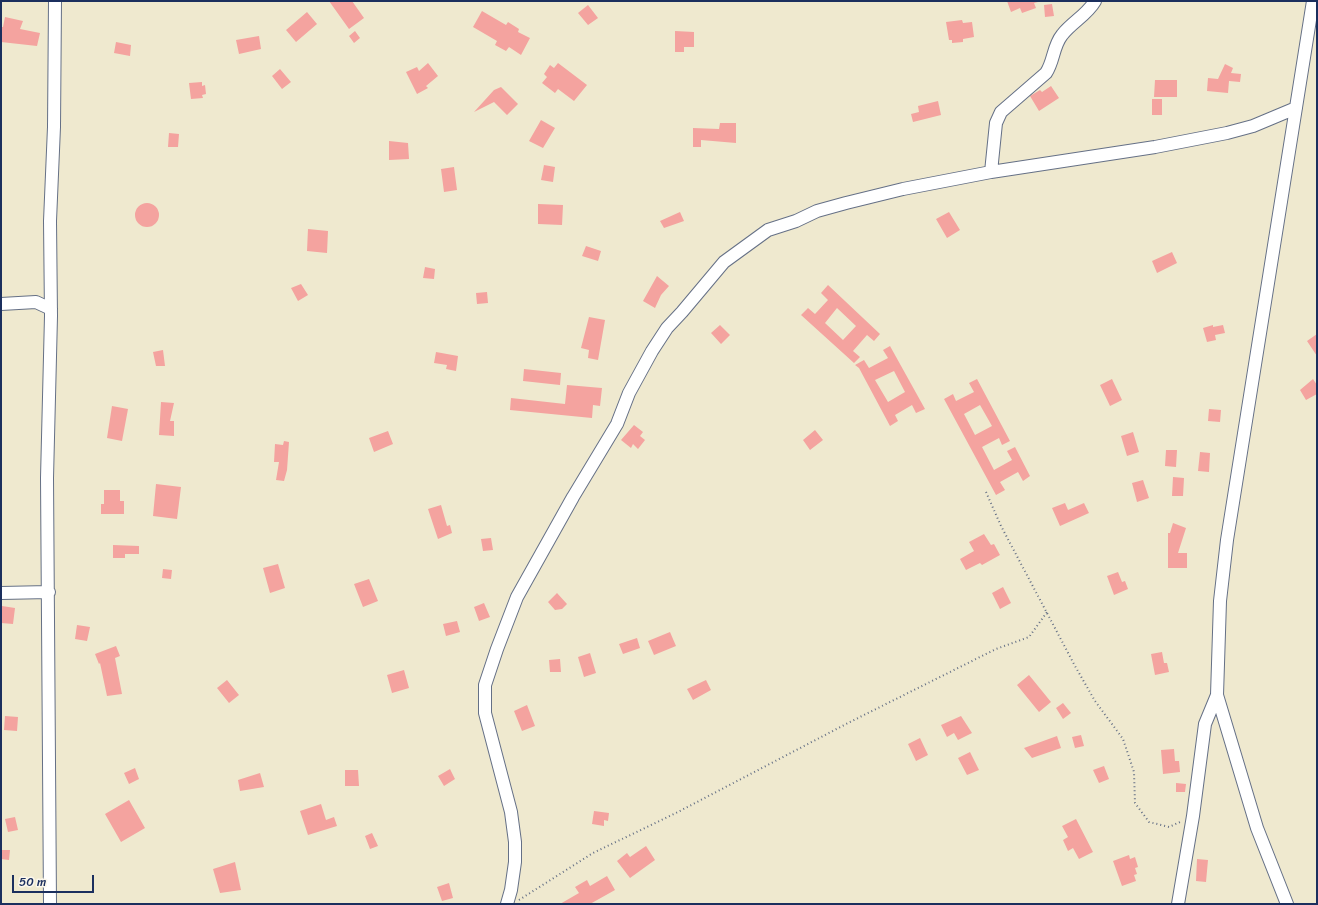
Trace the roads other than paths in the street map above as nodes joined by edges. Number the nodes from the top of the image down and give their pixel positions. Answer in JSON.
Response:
{"nodes":[{"id":1,"x":55,"y":1,"type":"edge"},
{"id":2,"x":1095,"y":1,"type":"edge"},
{"id":3,"x":1313,"y":1,"type":"edge"},
{"id":4,"x":1296,"y":108,"type":"junction"},
{"id":5,"x":991,"y":172,"type":"junction"},
{"id":6,"x":1,"y":304,"type":"edge"},
{"id":7,"x":51,"y":309,"type":"junction"},
{"id":8,"x":49,"y":592,"type":"junction"},
{"id":9,"x":1,"y":593,"type":"edge"},
{"id":10,"x":1217,"y":695,"type":"junction"},
{"id":11,"x":513,"y":902,"type":"edge"},
{"id":12,"x":50,"y":904,"type":"edge"},
{"id":13,"x":1178,"y":904,"type":"edge"},
{"id":14,"x":1287,"y":904,"type":"edge"}],
"edges":[{"from":1,"to":7,"type":"street"},
{"from":2,"to":5,"type":"street"},
{"from":3,"to":4,"type":"street"},
{"from":4,"to":5,"type":"street"},
{"from":4,"to":10,"type":"street"},
{"from":5,"to":11,"type":"street"},
{"from":6,"to":7,"type":"street"},
{"from":7,"to":8,"type":"street"},
{"from":8,"to":9,"type":"street"},
{"from":8,"to":12,"type":"street"},
{"from":10,"to":13,"type":"street"},
{"from":10,"to":14,"type":"street"}]}
